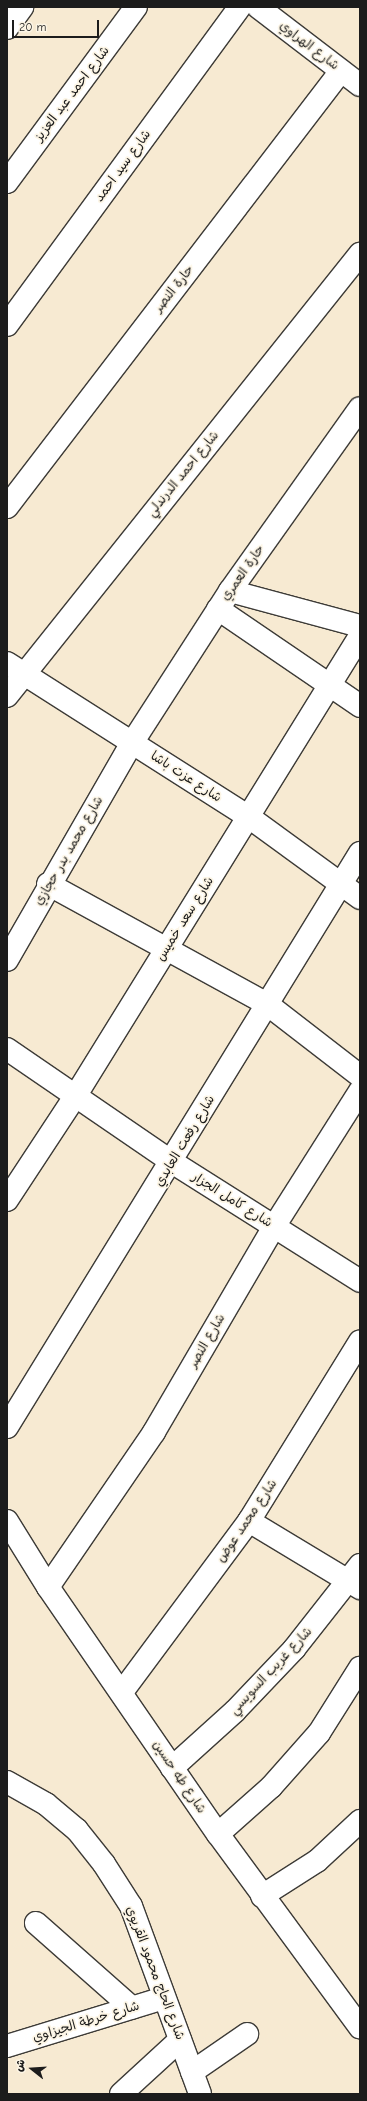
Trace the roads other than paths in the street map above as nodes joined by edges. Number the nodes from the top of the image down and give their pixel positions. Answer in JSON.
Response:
{"nodes":[{"id":1,"x":22,"y":7,"type":"edge"},
{"id":2,"x":136,"y":7,"type":"edge"},
{"id":3,"x":240,"y":7,"type":"edge"},
{"id":4,"x":258,"y":7,"type":"edge"},
{"id":5,"x":7,"y":28,"type":"edge"},
{"id":6,"x":342,"y":71,"type":"junction"},
{"id":7,"x":360,"y":84,"type":"edge"},
{"id":8,"x":7,"y":182,"type":"edge"},
{"id":9,"x":360,"y":254,"type":"edge"},
{"id":10,"x":7,"y":324,"type":"edge"},
{"id":11,"x":360,"y":408,"type":"edge"},
{"id":12,"x":7,"y":506,"type":"edge"},
{"id":13,"x":230,"y":591,"type":"junction"},
{"id":14,"x":218,"y":609,"type":"junction"},
{"id":15,"x":360,"y":626,"type":"edge"},
{"id":16,"x":360,"y":636,"type":"edge"},
{"id":17,"x":15,"y":669,"type":"edge"},
{"id":18,"x":330,"y":685,"type":"junction"},
{"id":19,"x":7,"y":696,"type":"edge"},
{"id":20,"x":360,"y":706,"type":"edge"},
{"id":21,"x":132,"y":743,"type":"junction"},
{"id":22,"x":249,"y":817,"type":"junction"},
{"id":23,"x":360,"y":853,"type":"edge"},
{"id":24,"x":48,"y":884,"type":"junction"},
{"id":25,"x":340,"y":885,"type":"junction"},
{"id":26,"x":360,"y":898,"type":"edge"},
{"id":27,"x":168,"y":948,"type":"junction"},
{"id":28,"x":7,"y":960,"type":"edge"},
{"id":29,"x":267,"y":1004,"type":"junction"},
{"id":30,"x":7,"y":1049,"type":"edge"},
{"id":31,"x":360,"y":1076,"type":"edge"},
{"id":32,"x":360,"y":1091,"type":"edge"},
{"id":33,"x":76,"y":1095,"type":"junction"},
{"id":34,"x":172,"y":1162,"type":"junction"},
{"id":35,"x":7,"y":1200,"type":"edge"},
{"id":36,"x":275,"y":1226,"type":"junction"},
{"id":37,"x":360,"y":1281,"type":"edge"},
{"id":38,"x":360,"y":1341,"type":"edge"},
{"id":39,"x":7,"y":1427,"type":"edge"},
{"id":40,"x":7,"y":1521,"type":"edge"},
{"id":41,"x":249,"y":1521,"type":"junction"},
{"id":42,"x":356,"y":1578,"type":"edge"},
{"id":43,"x":48,"y":1587,"type":"junction"},
{"id":44,"x":360,"y":1668,"type":"edge"},
{"id":45,"x":122,"y":1692,"type":"junction"},
{"id":46,"x":172,"y":1768,"type":"junction"},
{"id":47,"x":7,"y":1782,"type":"edge"},
{"id":48,"x":360,"y":1821,"type":"edge"},
{"id":49,"x":218,"y":1834,"type":"junction"},
{"id":50,"x":262,"y":1896,"type":"junction"},
{"id":51,"x":36,"y":1923,"type":"dead end"},
{"id":52,"x":164,"y":1998,"type":"junction"},
{"id":53,"x":132,"y":2008,"type":"junction"},
{"id":54,"x":360,"y":2027,"type":"edge"},
{"id":55,"x":247,"y":2034,"type":"dead end"},
{"id":56,"x":180,"y":2040,"type":"junction"},
{"id":57,"x":7,"y":2046,"type":"edge"},
{"id":58,"x":192,"y":2072,"type":"junction"},
{"id":59,"x":121,"y":2094,"type":"edge"},
{"id":60,"x":200,"y":2094,"type":"edge"}],
"edges":[{"from":1,"to":5,"type":"street"},
{"from":2,"to":8,"type":"street","name":"شارع احمد عبد العزيز"},
{"from":3,"to":10,"type":"street","name":"شارع سيد احمد"},
{"from":4,"to":6,"type":"street","name":"شارع الهراوي"},
{"from":6,"to":7,"type":"street","name":"شارع الهراوي"},
{"from":6,"to":12,"type":"street","name":"حارة النصر"},
{"from":9,"to":17,"type":"street","name":"شارع احمد الدرندلي"},
{"from":11,"to":13,"type":"street","name":"حارة العمري"},
{"from":13,"to":14,"type":"street","name":"حارة العمري"},
{"from":13,"to":15,"type":"street"},
{"from":14,"to":18,"type":"street"},
{"from":14,"to":21,"type":"street","name":"حارة العمري"},
{"from":16,"to":18,"type":"street","name":"شارع سعد خميس"},
{"from":17,"to":19,"type":"street","name":"شارع احمد الدرندلي"},
{"from":17,"to":21,"type":"street","name":"شارع عزت باشا"},
{"from":18,"to":20,"type":"street"},
{"from":18,"to":22,"type":"street","name":"شارع سعد خميس"},
{"from":21,"to":22,"type":"street","name":"شارع عزت باشا"},
{"from":21,"to":24,"type":"street","name":"شارع محمد بدر حجازي"},
{"from":22,"to":25,"type":"street","name":"شارع عزت باشا"},
{"from":22,"to":27,"type":"street","name":"شارع سعد خميس"},
{"from":23,"to":25,"type":"street","name":"شارع رفعت العابدي"},
{"from":24,"to":27,"type":"street"},
{"from":24,"to":28,"type":"street","name":"شارع محمد بدر حجازي"},
{"from":25,"to":26,"type":"street","name":"شارع عزت باشا"},
{"from":25,"to":29,"type":"street","name":"شارع رفعت العابدي"},
{"from":27,"to":29,"type":"street"},
{"from":27,"to":33,"type":"street","name":"شارع سعد خميس"},
{"from":29,"to":31,"type":"street"},
{"from":29,"to":34,"type":"street","name":"شارع رفعت العابدي"},
{"from":30,"to":33,"type":"street","name":"شارع كامل الجزار"},
{"from":32,"to":36,"type":"street","name":"شارع النصر"},
{"from":33,"to":34,"type":"street","name":"شارع كامل الجزار"},
{"from":33,"to":35,"type":"street","name":"شارع سعد خميس"},
{"from":34,"to":36,"type":"street","name":"شارع كامل الجزار"},
{"from":34,"to":39,"type":"street","name":"شارع رفعت العابدي"},
{"from":36,"to":37,"type":"street","name":"شارع كامل الجزار"},
{"from":36,"to":43,"type":"street","name":"شارع النصر"},
{"from":38,"to":41,"type":"street","name":"شارع محمد عوض"},
{"from":40,"to":43,"type":"street","name":"شارع طه حسين"},
{"from":41,"to":42,"type":"street"},
{"from":41,"to":45,"type":"street","name":"شارع محمد عوض"},
{"from":42,"to":46,"type":"street","name":"شارع غريب السويسي"},
{"from":43,"to":45,"type":"street","name":"شارع طه حسين"},
{"from":44,"to":49,"type":"street"},
{"from":45,"to":46,"type":"street","name":"شارع طه حسين"},
{"from":46,"to":49,"type":"street","name":"شارع طه حسين"},
{"from":47,"to":52,"type":"street","name":"شارع الحاج محمود القريوي"},
{"from":48,"to":50,"type":"street"},
{"from":49,"to":50,"type":"street","name":"شارع طه حسين"},
{"from":50,"to":54,"type":"street","name":"شارع طه حسين"},
{"from":51,"to":53,"type":"street"},
{"from":52,"to":53,"type":"street","name":"شارع خرطة الجيزاوي"},
{"from":52,"to":56,"type":"street","name":"شارع الحاج محمود القريوي"},
{"from":53,"to":57,"type":"street","name":"شارع خرطة الجيزاوي"},
{"from":55,"to":58,"type":"street"},
{"from":56,"to":58,"type":"street","name":"شارع الحاج محمود القريوي"},
{"from":56,"to":59,"type":"street"},
{"from":58,"to":60,"type":"street","name":"شارع الحاج محمود القريوي"}]}
